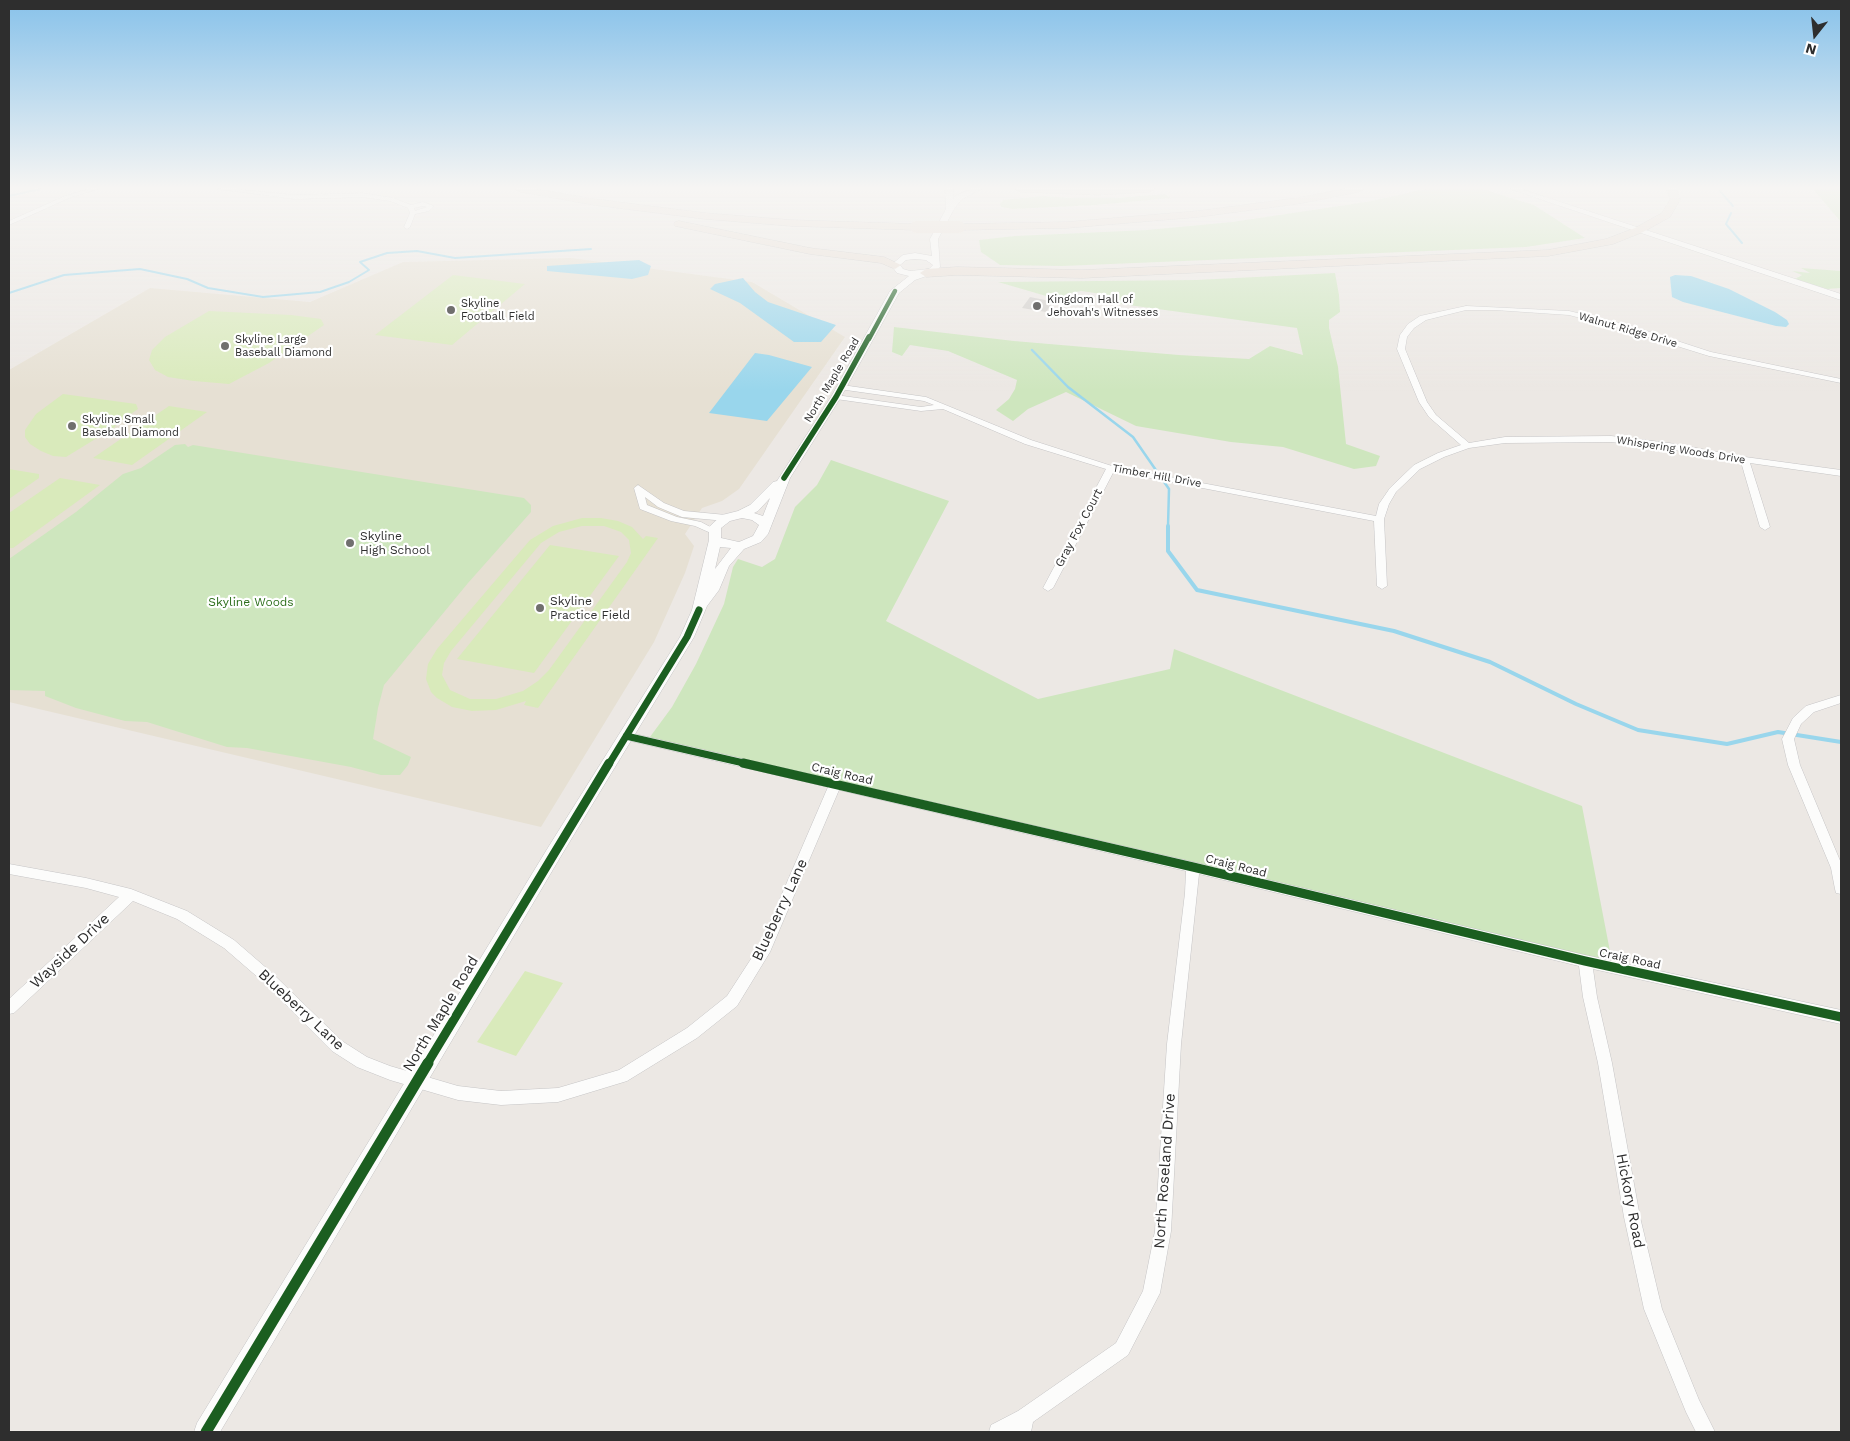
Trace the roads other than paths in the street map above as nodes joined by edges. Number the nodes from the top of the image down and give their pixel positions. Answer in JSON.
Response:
{"nodes":[{"id":1,"x":842,"y":256,"type":"edge"},
{"id":2,"x":935,"y":256,"type":"edge"},
{"id":3,"x":1516,"y":256,"type":"edge"},
{"id":4,"x":1719,"y":256,"type":"edge"},
{"id":5,"x":909,"y":257,"type":"joint"},
{"id":6,"x":936,"y":262,"type":"junction"},
{"id":7,"x":895,"y":266,"type":"junction"},
{"id":8,"x":924,"y":273,"type":"junction"},
{"id":9,"x":895,"y":292,"type":"junction"},
{"id":10,"x":1841,"y":297,"type":"edge"},
{"id":11,"x":1841,"y":381,"type":"edge"},
{"id":12,"x":842,"y":387,"type":"junction"},
{"id":13,"x":836,"y":397,"type":"junction"},
{"id":14,"x":942,"y":407,"type":"junction"},
{"id":15,"x":1467,"y":446,"type":"junction"},
{"id":16,"x":1744,"y":460,"type":"junction"},
{"id":17,"x":1110,"y":468,"type":"junction"},
{"id":18,"x":1841,"y":473,"type":"edge"},
{"id":19,"x":784,"y":478,"type":"junction"},
{"id":20,"x":742,"y":514,"type":"junction"},
{"id":21,"x":726,"y":518,"type":"junction"},
{"id":22,"x":1379,"y":519,"type":"junction"},
{"id":23,"x":765,"y":523,"type":"junction"},
{"id":24,"x":1765,"y":527,"type":"dead end"},
{"id":25,"x":714,"y":536,"type":"junction"},
{"id":26,"x":740,"y":546,"type":"junction"},
{"id":27,"x":1382,"y":586,"type":"dead end"},
{"id":28,"x":1048,"y":588,"type":"dead end"},
{"id":29,"x":699,"y":610,"type":"junction"},
{"id":30,"x":1841,"y":699,"type":"edge"},
{"id":31,"x":626,"y":736,"type":"junction"},
{"id":32,"x":836,"y":784,"type":"junction"},
{"id":33,"x":1193,"y":867,"type":"junction"},
{"id":34,"x":9,"y":869,"type":"edge"},
{"id":35,"x":1841,"y":889,"type":"edge"},
{"id":36,"x":131,"y":895,"type":"junction"},
{"id":37,"x":1585,"y":961,"type":"junction"},
{"id":38,"x":9,"y":1008,"type":"edge"},
{"id":39,"x":1841,"y":1017,"type":"edge"},
{"id":40,"x":418,"y":1081,"type":"junction"},
{"id":41,"x":1023,"y":1425,"type":"edge"},
{"id":42,"x":206,"y":1432,"type":"edge"},
{"id":43,"x":998,"y":1432,"type":"edge"},
{"id":44,"x":1706,"y":1432,"type":"edge"}],
"edges":[{"from":1,"to":7,"type":"highway"},
{"from":2,"to":6,"type":"street"},
{"from":3,"to":8,"type":"highway"},
{"from":4,"to":10,"type":"street"},
{"from":5,"to":6,"type":"street"},
{"from":5,"to":7,"type":"street"},
{"from":6,"to":8,"type":"street","name":"North Maple Road"},
{"from":7,"to":8,"type":"street"},
{"from":7,"to":9,"type":"street","name":"North Maple Road"},
{"from":8,"to":9,"type":"street","name":"North Maple Road"},
{"from":9,"to":12,"type":"street","name":"North Maple Road"},
{"from":11,"to":15,"type":"street","name":"Walnut Ridge Drive"},
{"from":12,"to":13,"type":"street","name":"North Maple Road"},
{"from":12,"to":14,"type":"street","name":"Timber Hill Drive"},
{"from":13,"to":14,"type":"street","name":"Timber Hill Drive"},
{"from":13,"to":19,"type":"street","name":"North Maple Road"},
{"from":14,"to":17,"type":"street","name":"Timber Hill Drive"},
{"from":15,"to":16,"type":"street","name":"Whispering Woods Drive"},
{"from":15,"to":22,"type":"street","name":"Whispering Woods Drive"},
{"from":16,"to":18,"type":"street","name":"Whispering Woods Drive"},
{"from":16,"to":24,"type":"street"},
{"from":17,"to":22,"type":"street","name":"Timber Hill Drive"},
{"from":17,"to":28,"type":"street","name":"Gray Fox Court"},
{"from":19,"to":20,"type":"street","name":"North Maple Road"},
{"from":19,"to":23,"type":"street","name":"North Maple Road"},
{"from":20,"to":21,"type":"street"},
{"from":20,"to":23,"type":"street"},
{"from":21,"to":25,"type":"street"},
{"from":21,"to":25,"type":"street"},
{"from":22,"to":27,"type":"street","name":"Whispering Woods Drive"},
{"from":23,"to":26,"type":"street"},
{"from":25,"to":26,"type":"street"},
{"from":25,"to":29,"type":"street","name":"North Maple Road"},
{"from":26,"to":29,"type":"street","name":"North Maple Road"},
{"from":29,"to":31,"type":"street","name":"North Maple Road"},
{"from":30,"to":35,"type":"street"},
{"from":31,"to":32,"type":"street","name":"Craig Road"},
{"from":31,"to":40,"type":"street","name":"North Maple Road"},
{"from":32,"to":33,"type":"street","name":"Craig Road"},
{"from":32,"to":40,"type":"street","name":"Blueberry Lane"},
{"from":33,"to":37,"type":"street","name":"Craig Road"},
{"from":33,"to":41,"type":"street","name":"North Roseland Drive"},
{"from":34,"to":36,"type":"street","name":"Blueberry Lane"},
{"from":36,"to":38,"type":"street","name":"Wayside Drive"},
{"from":36,"to":40,"type":"street","name":"Blueberry Lane"},
{"from":37,"to":39,"type":"street","name":"Craig Road"},
{"from":37,"to":44,"type":"street","name":"Hickory Road"},
{"from":40,"to":42,"type":"street","name":"North Maple Road"},
{"from":41,"to":43,"type":"street","name":"North Roseland Drive"}]}
